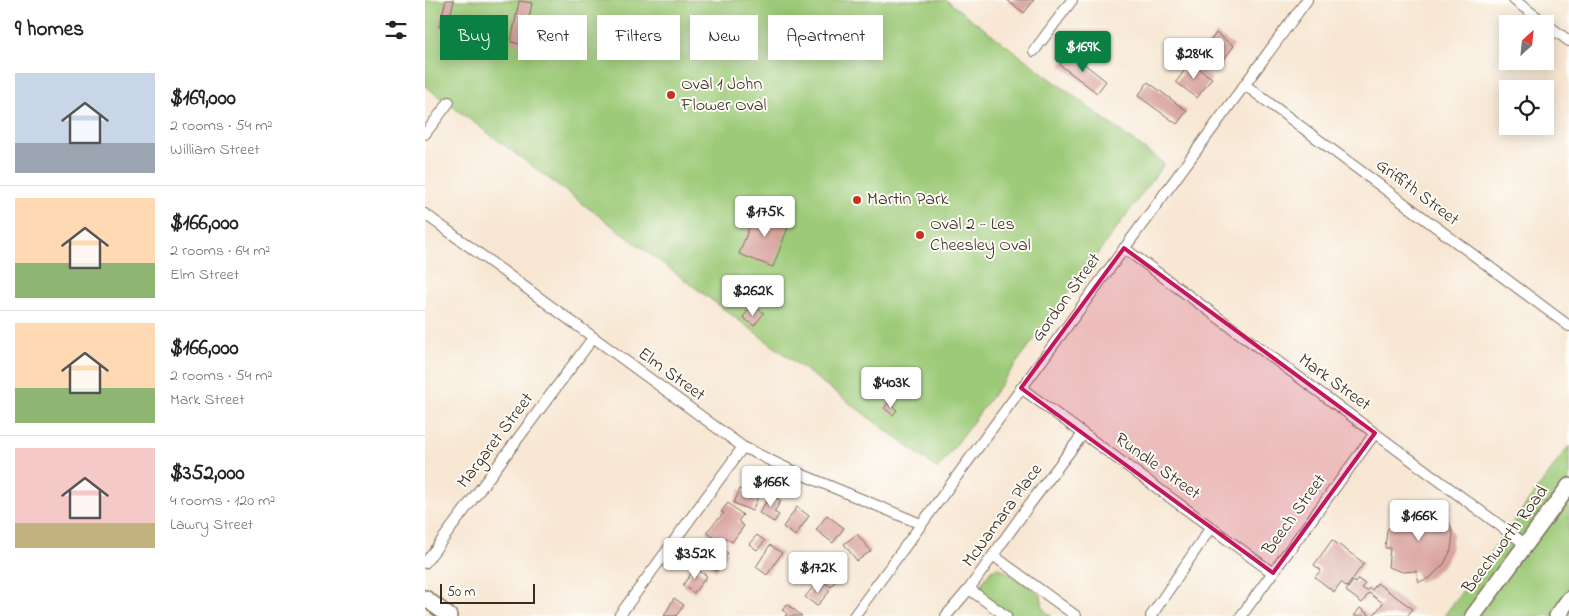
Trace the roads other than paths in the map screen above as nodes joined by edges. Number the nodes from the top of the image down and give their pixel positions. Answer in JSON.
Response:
{"nodes":[{"id":1,"x":1072,"y":0,"type":"edge"},
{"id":2,"x":1307,"y":0,"type":"edge"},
{"id":3,"x":1513,"y":0,"type":"edge"},
{"id":4,"x":1569,"y":41,"type":"edge"},
{"id":5,"x":1034,"y":51,"type":"dead end"},
{"id":6,"x":1245,"y":85,"type":"junction"},
{"id":7,"x":449,"y":102,"type":"dead end"},
{"id":8,"x":425,"y":134,"type":"edge"},
{"id":9,"x":425,"y":214,"type":"edge"},
{"id":10,"x":1124,"y":248,"type":"junction"},
{"id":11,"x":1569,"y":326,"type":"edge"},
{"id":12,"x":593,"y":338,"type":"junction"},
{"id":13,"x":1021,"y":388,"type":"junction"},
{"id":14,"x":1083,"y":434,"type":"junction"},
{"id":15,"x":1375,"y":434,"type":"junction"},
{"id":16,"x":743,"y":447,"type":"junction"},
{"id":17,"x":1569,"y":486,"type":"edge"},
{"id":18,"x":921,"y":524,"type":"junction"},
{"id":19,"x":1211,"y":527,"type":"junction"},
{"id":20,"x":1525,"y":544,"type":"junction"},
{"id":21,"x":994,"y":556,"type":"junction"},
{"id":22,"x":425,"y":564,"type":"edge"},
{"id":23,"x":1273,"y":573,"type":"junction"},
{"id":24,"x":969,"y":589,"type":"junction"},
{"id":25,"x":425,"y":598,"type":"edge"},
{"id":26,"x":1569,"y":599,"type":"edge"},
{"id":27,"x":449,"y":616,"type":"edge"},
{"id":28,"x":619,"y":616,"type":"edge"},
{"id":29,"x":854,"y":616,"type":"edge"},
{"id":30,"x":946,"y":616,"type":"edge"},
{"id":31,"x":1006,"y":616,"type":"edge"},
{"id":32,"x":1076,"y":616,"type":"edge"},
{"id":33,"x":1151,"y":616,"type":"edge"},
{"id":34,"x":1241,"y":616,"type":"edge"},
{"id":35,"x":1473,"y":616,"type":"edge"},
{"id":36,"x":1557,"y":616,"type":"edge"}],
"edges":[{"from":1,"to":5,"type":"street"},
{"from":2,"to":6,"type":"street","name":"Gordon Street"},
{"from":3,"to":4,"type":"street"},
{"from":6,"to":10,"type":"street","name":"Gordon Street"},
{"from":6,"to":11,"type":"street","name":"Griffith Street"},
{"from":7,"to":8,"type":"street"},
{"from":9,"to":12,"type":"street","name":"Elm Street"},
{"from":10,"to":13,"type":"street","name":"Gordon Street"},
{"from":10,"to":15,"type":"street","name":"Mark Street"},
{"from":12,"to":16,"type":"street","name":"Elm Street"},
{"from":12,"to":22,"type":"street","name":"Margaret Street"},
{"from":13,"to":14,"type":"street","name":"Rundle Street"},
{"from":13,"to":18,"type":"street","name":"Gordon Street"},
{"from":14,"to":19,"type":"street","name":"Rundle Street"},
{"from":14,"to":21,"type":"street","name":"McNamara Place"},
{"from":15,"to":20,"type":"street","name":"Mark Street"},
{"from":15,"to":23,"type":"street","name":"Beech Street"},
{"from":16,"to":18,"type":"street","name":"Elm Street"},
{"from":16,"to":28,"type":"street"},
{"from":17,"to":20,"type":"main road","name":"Beechworth Road"},
{"from":18,"to":29,"type":"street","name":"Gordon Street"},
{"from":19,"to":23,"type":"street","name":"Rundle Street"},
{"from":19,"to":33,"type":"street"},
{"from":20,"to":35,"type":"main road","name":"Beechworth Road"},
{"from":21,"to":24,"type":"street","name":"McNamara Place"},
{"from":21,"to":32,"type":"street"},
{"from":23,"to":34,"type":"street","name":"Beech Street"},
{"from":24,"to":30,"type":"street","name":"McNamara Place"},
{"from":24,"to":31,"type":"street"},
{"from":25,"to":27,"type":"main road"},
{"from":26,"to":36,"type":"main road"}]}
